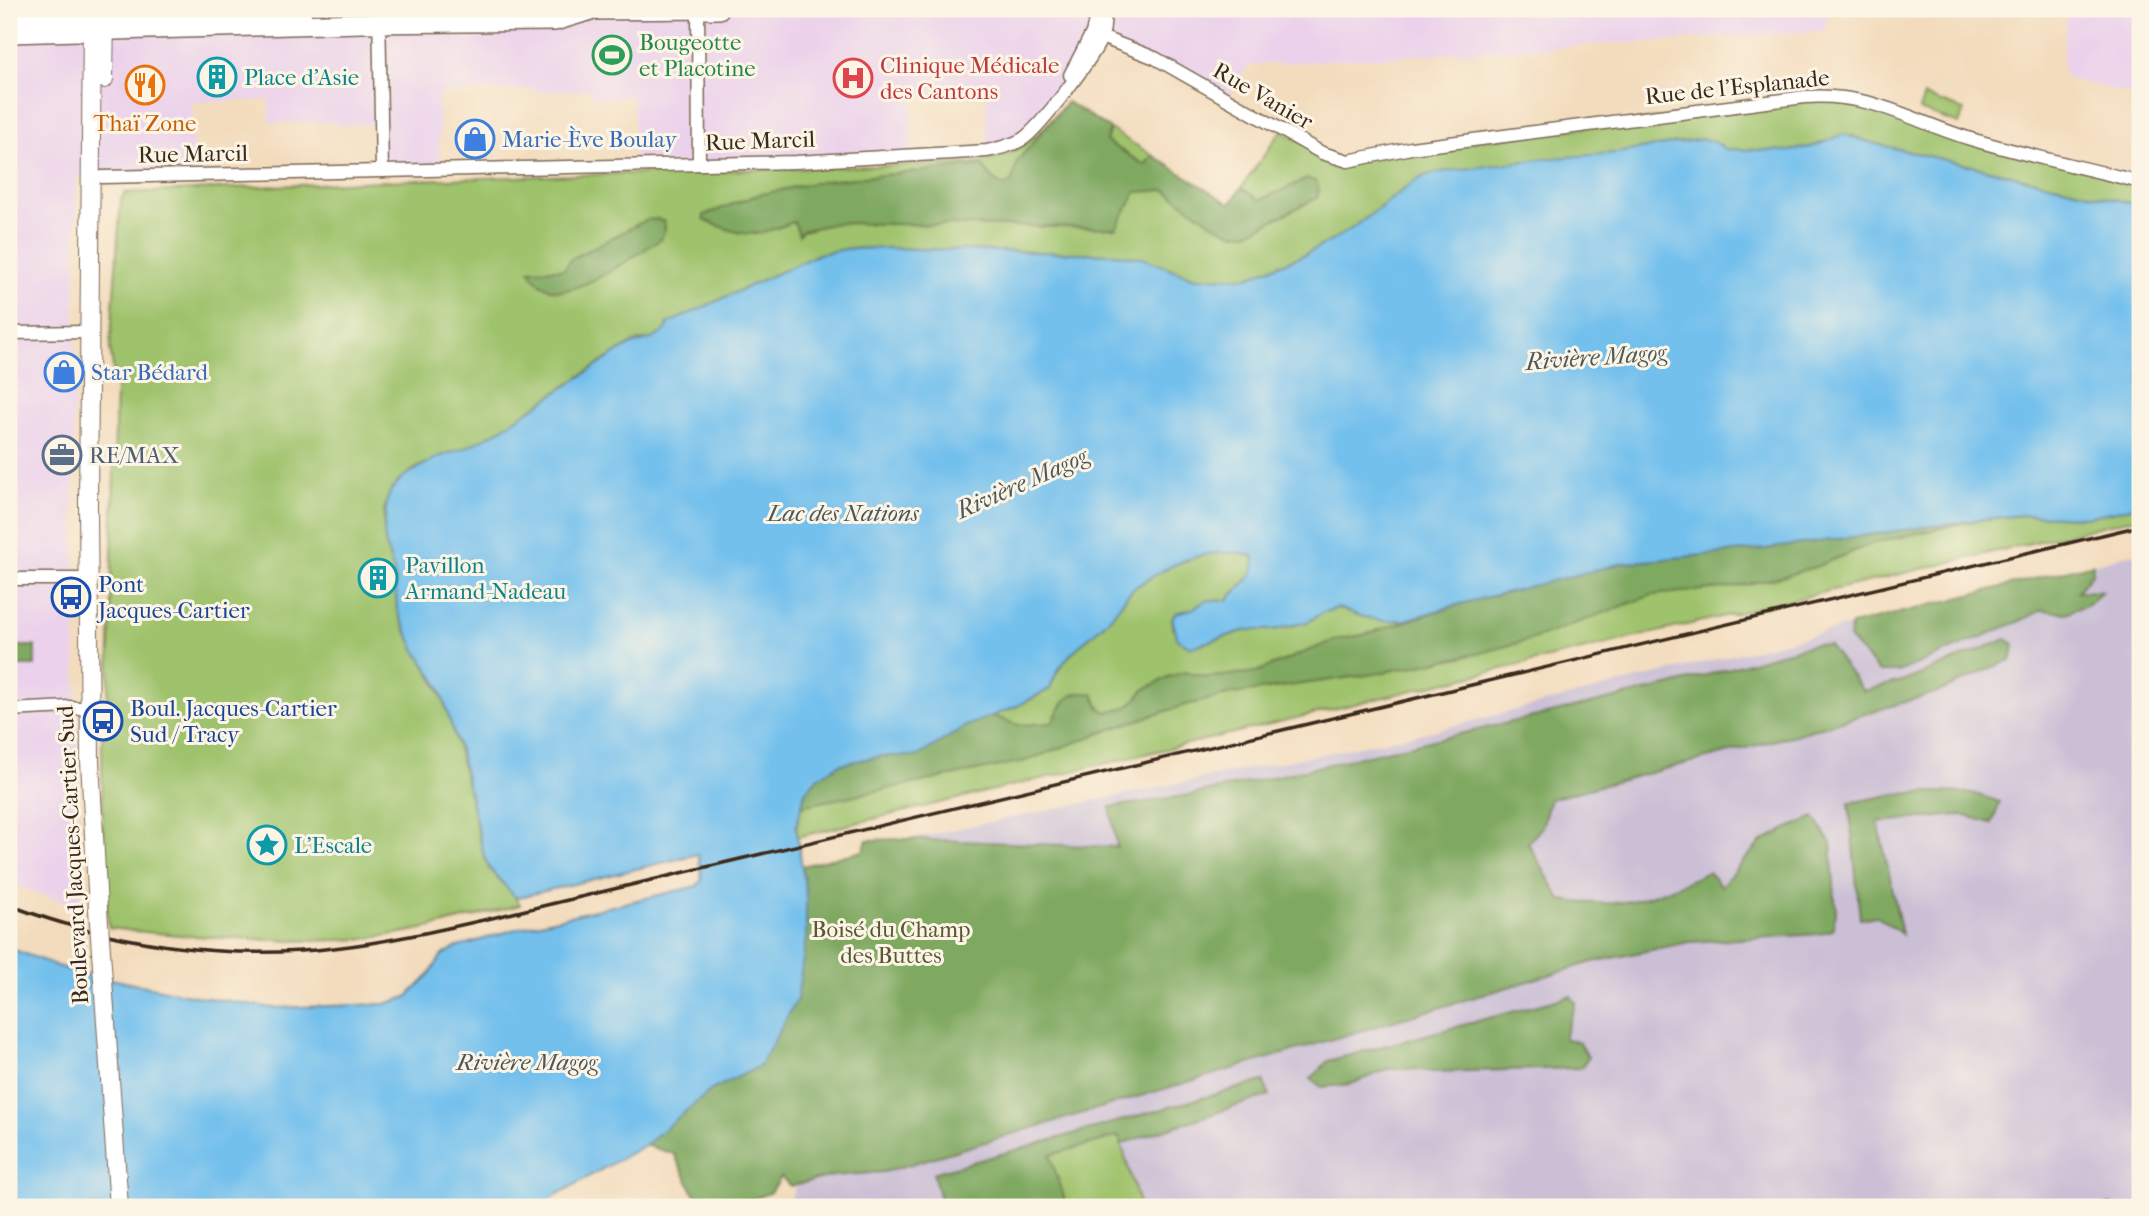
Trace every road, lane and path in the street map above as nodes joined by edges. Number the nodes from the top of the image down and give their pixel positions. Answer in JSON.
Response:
{"nodes":[{"id":1,"x":466,"y":9,"type":"edge"},
{"id":2,"x":566,"y":9,"type":"edge"},
{"id":3,"x":698,"y":9,"type":"edge"},
{"id":4,"x":719,"y":9,"type":"edge"},
{"id":5,"x":1098,"y":9,"type":"edge"},
{"id":6,"x":1103,"y":9,"type":"edge"},
{"id":7,"x":262,"y":10,"type":"edge"},
{"id":8,"x":588,"y":10,"type":"edge"},
{"id":9,"x":417,"y":14,"type":"edge"},
{"id":10,"x":9,"y":16,"type":"edge"},
{"id":11,"x":379,"y":17,"type":"edge"},
{"id":12,"x":98,"y":18,"type":"edge"},
{"id":13,"x":9,"y":33,"type":"edge"},
{"id":14,"x":1101,"y":37,"type":"junction"},
{"id":15,"x":1059,"y":96,"type":"junction"},
{"id":16,"x":1411,"y":148,"type":"joint"},
{"id":17,"x":699,"y":164,"type":"junction"},
{"id":18,"x":382,"y":171,"type":"junction"},
{"id":19,"x":102,"y":177,"type":"junction"},
{"id":20,"x":2140,"y":182,"type":"edge"},
{"id":21,"x":90,"y":332,"type":"junction"},
{"id":22,"x":9,"y":333,"type":"edge"},
{"id":23,"x":9,"y":579,"type":"edge"},
{"id":24,"x":89,"y":579,"type":"junction"},
{"id":25,"x":90,"y":709,"type":"junction"},
{"id":26,"x":9,"y":710,"type":"edge"},
{"id":27,"x":119,"y":1207,"type":"edge"},
{"id":28,"x":2103,"y":1207,"type":"edge"},
{"id":29,"x":2140,"y":1207,"type":"edge"}],
"edges":[{"from":1,"to":9,"type":"main road"},
{"from":2,"to":8,"type":"main road"},
{"from":3,"to":4,"type":"main road"},
{"from":3,"to":8,"type":"main road"},
{"from":3,"to":17,"type":"street"},
{"from":5,"to":15,"type":"street","name":"Rue Marcil"},
{"from":6,"to":14,"type":"street","name":"Rue Marcil"},
{"from":7,"to":11,"type":"main road"},
{"from":7,"to":12,"type":"main road"},
{"from":8,"to":9,"type":"main road"},
{"from":9,"to":11,"type":"main road"},
{"from":10,"to":12,"type":"main road"},
{"from":11,"to":12,"type":"main road"},
{"from":11,"to":18,"type":"street"},
{"from":12,"to":13,"type":"main road"},
{"from":12,"to":19,"type":"main road","name":"Boulevard Jacques-Cartier Sud"},
{"from":12,"to":21,"type":"main road","name":"Boulevard Jacques-Cartier Sud"},
{"from":14,"to":15,"type":"street","name":"Rue Marcil"},
{"from":14,"to":16,"type":"street","name":"Rue Vanier"},
{"from":15,"to":17,"type":"street","name":"Rue Marcil"},
{"from":16,"to":20,"type":"street","name":"Rue de l'Esplanade"},
{"from":17,"to":18,"type":"street","name":"Rue Marcil"},
{"from":18,"to":19,"type":"street","name":"Rue Marcil"},
{"from":19,"to":21,"type":"main road","name":"Boulevard Jacques-Cartier Sud"},
{"from":21,"to":22,"type":"street"},
{"from":21,"to":24,"type":"main road","name":"Boulevard Jacques-Cartier Sud"},
{"from":23,"to":24,"type":"street"},
{"from":24,"to":25,"type":"main road","name":"Boulevard Jacques-Cartier Sud"},
{"from":25,"to":26,"type":"street"},
{"from":25,"to":27,"type":"main road","name":"Boulevard Jacques-Cartier Sud","bridge":true},
{"from":28,"to":29,"type":"street"}]}
